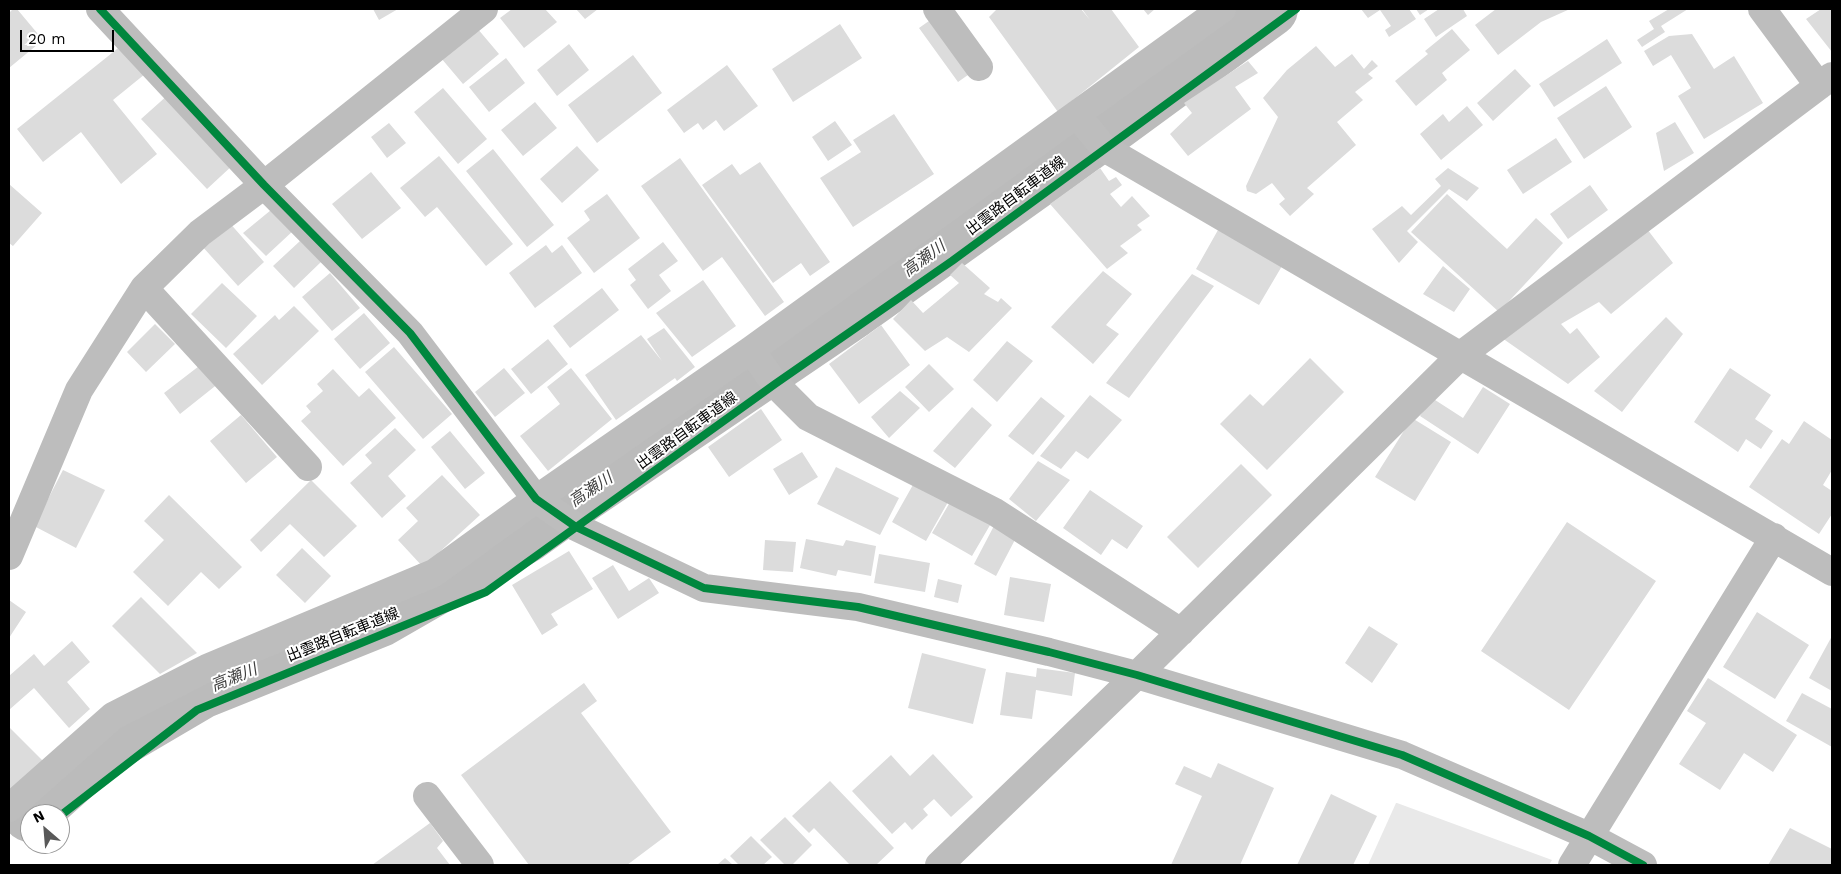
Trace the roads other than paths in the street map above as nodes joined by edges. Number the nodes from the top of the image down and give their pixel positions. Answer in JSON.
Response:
{"nodes":[{"id":1,"x":100,"y":9,"type":"edge"},
{"id":2,"x":484,"y":9,"type":"edge"},
{"id":3,"x":936,"y":9,"type":"edge"},
{"id":4,"x":1222,"y":9,"type":"edge"},
{"id":5,"x":1762,"y":9,"type":"edge"},
{"id":6,"x":979,"y":68,"type":"dead end"},
{"id":7,"x":1826,"y":81,"type":"edge"},
{"id":8,"x":1077,"y":115,"type":"junction"},
{"id":9,"x":264,"y":185,"type":"junction"},
{"id":10,"x":144,"y":288,"type":"junction"},
{"id":11,"x":751,"y":350,"type":"junction"},
{"id":12,"x":1461,"y":355,"type":"junction"},
{"id":13,"x":308,"y":467,"type":"dead end"},
{"id":14,"x":536,"y":498,"type":"junction"},
{"id":15,"x":1774,"y":537,"type":"junction"},
{"id":16,"x":9,"y":556,"type":"edge"},
{"id":17,"x":1832,"y":572,"type":"edge"},
{"id":18,"x":1181,"y":632,"type":"junction"},
{"id":19,"x":1137,"y":675,"type":"junction"},
{"id":20,"x":427,"y":796,"type":"dead end"},
{"id":21,"x":9,"y":808,"type":"edge"},
{"id":22,"x":1589,"y":836,"type":"junction"},
{"id":23,"x":480,"y":865,"type":"edge"},
{"id":24,"x":939,"y":865,"type":"edge"},
{"id":25,"x":1572,"y":865,"type":"edge"},
{"id":26,"x":1644,"y":865,"type":"edge"}],
"edges":[{"from":1,"to":9,"type":"street"},
{"from":2,"to":9,"type":"street"},
{"from":3,"to":6,"type":"street"},
{"from":4,"to":8,"type":"street"},
{"from":5,"to":7,"type":"street"},
{"from":7,"to":12,"type":"street"},
{"from":8,"to":11,"type":"street"},
{"from":8,"to":12,"type":"street"},
{"from":9,"to":10,"type":"street"},
{"from":9,"to":14,"type":"street"},
{"from":10,"to":13,"type":"street"},
{"from":10,"to":16,"type":"street"},
{"from":11,"to":14,"type":"street"},
{"from":11,"to":18,"type":"street"},
{"from":12,"to":15,"type":"street"},
{"from":12,"to":18,"type":"street"},
{"from":14,"to":19,"type":"street"},
{"from":14,"to":21,"type":"street"},
{"from":15,"to":17,"type":"street"},
{"from":15,"to":22,"type":"street"},
{"from":18,"to":19,"type":"street"},
{"from":19,"to":22,"type":"street"},
{"from":19,"to":24,"type":"street"},
{"from":20,"to":23,"type":"street"},
{"from":22,"to":25,"type":"street"},
{"from":22,"to":26,"type":"street"}]}
